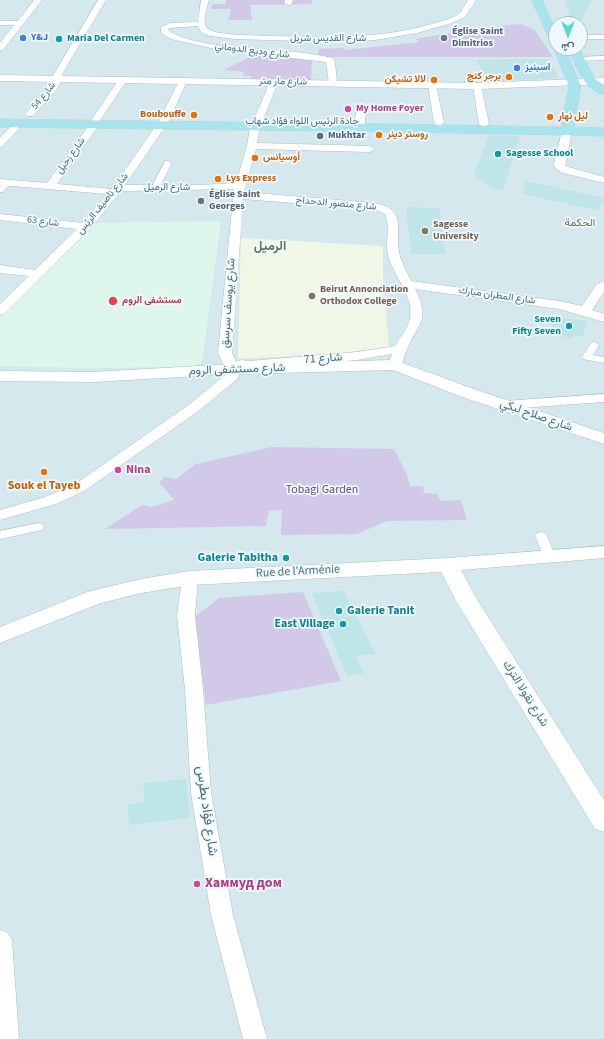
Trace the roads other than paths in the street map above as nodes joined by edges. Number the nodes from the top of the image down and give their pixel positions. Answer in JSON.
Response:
{"nodes":[{"id":1,"x":38,"y":0,"type":"edge"},
{"id":2,"x":102,"y":0,"type":"edge"},
{"id":3,"x":205,"y":0,"type":"edge"},
{"id":4,"x":472,"y":0,"type":"edge"},
{"id":5,"x":537,"y":0,"type":"edge"},
{"id":6,"x":0,"y":23,"type":"edge"},
{"id":7,"x":21,"y":23,"type":"junction"},
{"id":8,"x":200,"y":24,"type":"junction"},
{"id":9,"x":548,"y":24,"type":"edge"},
{"id":10,"x":588,"y":37,"type":"edge"},
{"id":11,"x":604,"y":37,"type":"edge"},
{"id":12,"x":0,"y":48,"type":"edge"},
{"id":13,"x":562,"y":56,"type":"edge"},
{"id":14,"x":577,"y":56,"type":"edge"},
{"id":15,"x":604,"y":58,"type":"edge"},
{"id":16,"x":578,"y":59,"type":"junction"},
{"id":17,"x":0,"y":78,"type":"edge"},
{"id":18,"x":57,"y":78,"type":"junction"},
{"id":19,"x":123,"y":80,"type":"junction"},
{"id":20,"x":183,"y":81,"type":"junction"},
{"id":21,"x":590,"y":81,"type":"junction"},
{"id":22,"x":604,"y":81,"type":"edge"},
{"id":23,"x":274,"y":82,"type":"junction"},
{"id":24,"x":333,"y":83,"type":"junction"},
{"id":25,"x":571,"y":83,"type":"junction"},
{"id":26,"x":432,"y":85,"type":"junction"},
{"id":27,"x":477,"y":86,"type":"junction"},
{"id":28,"x":604,"y":91,"type":"edge"},
{"id":29,"x":0,"y":114,"type":"edge"},
{"id":30,"x":30,"y":114,"type":"junction"},
{"id":31,"x":0,"y":118,"type":"edge"},
{"id":32,"x":75,"y":122,"type":"junction"},
{"id":33,"x":0,"y":123,"type":"edge"},
{"id":34,"x":95,"y":123,"type":"junction"},
{"id":35,"x":439,"y":123,"type":"junction"},
{"id":36,"x":162,"y":124,"type":"junction"},
{"id":37,"x":604,"y":124,"type":"edge"},
{"id":38,"x":256,"y":125,"type":"junction"},
{"id":39,"x":482,"y":126,"type":"junction"},
{"id":40,"x":0,"y":128,"type":"edge"},
{"id":41,"x":14,"y":128,"type":"junction"},
{"id":42,"x":604,"y":130,"type":"edge"},
{"id":43,"x":567,"y":132,"type":"junction"},
{"id":44,"x":0,"y":144,"type":"edge"},
{"id":45,"x":252,"y":146,"type":"junction"},
{"id":46,"x":370,"y":149,"type":"dead end"},
{"id":47,"x":168,"y":164,"type":"dead end"},
{"id":48,"x":604,"y":180,"type":"edge"},
{"id":49,"x":2,"y":185,"type":"edge"},
{"id":50,"x":48,"y":187,"type":"junction"},
{"id":51,"x":155,"y":188,"type":"junction"},
{"id":52,"x":116,"y":190,"type":"junction"},
{"id":53,"x":239,"y":191,"type":"junction"},
{"id":54,"x":0,"y":217,"type":"edge"},
{"id":55,"x":86,"y":227,"type":"junction"},
{"id":56,"x":0,"y":270,"type":"edge"},
{"id":57,"x":38,"y":274,"type":"junction"},
{"id":58,"x":407,"y":284,"type":"junction"},
{"id":59,"x":604,"y":285,"type":"edge"},
{"id":60,"x":0,"y":311,"type":"edge"},
{"id":61,"x":585,"y":311,"type":"junction"},
{"id":62,"x":604,"y":318,"type":"edge"},
{"id":63,"x":594,"y":345,"type":"dead end"},
{"id":64,"x":400,"y":348,"type":"junction"},
{"id":65,"x":225,"y":353,"type":"junction"},
{"id":66,"x":604,"y":360,"type":"edge"},
{"id":67,"x":395,"y":365,"type":"junction"},
{"id":68,"x":233,"y":369,"type":"junction"},
{"id":69,"x":0,"y":376,"type":"edge"},
{"id":70,"x":468,"y":393,"type":"joint"},
{"id":71,"x":604,"y":398,"type":"edge"},
{"id":72,"x":505,"y":405,"type":"junction"},
{"id":73,"x":604,"y":439,"type":"edge"},
{"id":74,"x":0,"y":515,"type":"edge"},
{"id":75,"x":38,"y":527,"type":"dead end"},
{"id":76,"x":0,"y":535,"type":"edge"},
{"id":77,"x":541,"y":536,"type":"dead end"},
{"id":78,"x":604,"y":552,"type":"edge"},
{"id":79,"x":549,"y":556,"type":"junction"},
{"id":80,"x":448,"y":565,"type":"junction"},
{"id":81,"x":190,"y":578,"type":"junction"},
{"id":82,"x":0,"y":635,"type":"edge"},
{"id":83,"x":604,"y":822,"type":"edge"},
{"id":84,"x":0,"y":940,"type":"edge"},
{"id":85,"x":7,"y":1039,"type":"edge"},
{"id":86,"x":255,"y":1039,"type":"edge"}],
"edges":[{"from":1,"to":7,"type":"street"},
{"from":2,"to":18,"type":"street","name":"شارع 54"},
{"from":3,"to":8,"type":"street"},
{"from":4,"to":8,"type":"street","name":"شارع القديس شربل"},
{"from":5,"to":9,"type":"highway"},
{"from":6,"to":7,"type":"street"},
{"from":7,"to":12,"type":"street"},
{"from":8,"to":24,"type":"street","name":"شارع وديع الدوماني"},
{"from":10,"to":11,"type":"street"},
{"from":13,"to":25,"type":"highway"},
{"from":14,"to":16,"type":"highway"},
{"from":15,"to":16,"type":"street"},
{"from":16,"to":21,"type":"highway"},
{"from":17,"to":18,"type":"street","name":"شارع مار متر"},
{"from":18,"to":19,"type":"street","name":"شارع مار متر"},
{"from":18,"to":30,"type":"street","name":"شارع 54"},
{"from":19,"to":20,"type":"street","name":"شارع مار متر"},
{"from":19,"to":34,"type":"street","name":"شارع زحيل"},
{"from":20,"to":23,"type":"street","name":"شارع مار متر"},
{"from":20,"to":36,"type":"street","name":"شارع ناصيف الريّس"},
{"from":21,"to":22,"type":"street"},
{"from":21,"to":25,"type":"street","name":"شارع مار متر"},
{"from":21,"to":28,"type":"highway"},
{"from":23,"to":24,"type":"street","name":"شارع مار متر"},
{"from":23,"to":38,"type":"street","name":"شارع يوسف سرسق"},
{"from":24,"to":26,"type":"street","name":"شارع مار متر"},
{"from":25,"to":27,"type":"street","name":"شارع مار متر"},
{"from":25,"to":43,"type":"highway"},
{"from":26,"to":27,"type":"street","name":"شارع مار متر"},
{"from":26,"to":35,"type":"street"},
{"from":27,"to":39,"type":"street"},
{"from":29,"to":30,"type":"highway"},
{"from":30,"to":32,"type":"highway"},
{"from":31,"to":32,"type":"highway","name":"جادة الرئيس اللواء فؤاد شهاب"},
{"from":32,"to":33,"type":"highway","name":"جادة الرئيس اللواء فؤاد شهاب"},
{"from":32,"to":34,"type":"highway","name":"جادة الرئيس اللواء فؤاد شهاب"},
{"from":32,"to":41,"type":"highway"},
{"from":34,"to":36,"type":"highway","name":"جادة الرئيس اللواء فؤاد شهاب"},
{"from":34,"to":50,"type":"street","name":"شارع زحيل"},
{"from":35,"to":38,"type":"highway","name":"جادة الرئيس اللواء فؤاد شهاب"},
{"from":35,"to":39,"type":"highway","name":"جادة الرئيس اللواء فؤاد شهاب"},
{"from":36,"to":38,"type":"highway","name":"جادة الرئيس اللواء فؤاد شهاب"},
{"from":36,"to":52,"type":"street","name":"شارع ناصيف الريّس"},
{"from":37,"to":43,"type":"highway"},
{"from":38,"to":39,"type":"highway","name":"جادة الرئيس اللواء فؤاد شهاب"},
{"from":38,"to":45,"type":"street","name":"شارع يوسف سرسق"},
{"from":39,"to":43,"type":"highway"},
{"from":40,"to":41,"type":"highway"},
{"from":41,"to":44,"type":"street"},
{"from":42,"to":43,"type":"highway"},
{"from":43,"to":48,"type":"street"},
{"from":45,"to":46,"type":"street"},
{"from":45,"to":53,"type":"street","name":"شارع يوسف سرسق"},
{"from":47,"to":51,"type":"street"},
{"from":49,"to":50,"type":"street","name":"شارع الرميل"},
{"from":50,"to":52,"type":"street","name":"شارع الرميل"},
{"from":51,"to":52,"type":"street","name":"شارع الرميل"},
{"from":51,"to":53,"type":"street","name":"شارع الرميل"},
{"from":52,"to":55,"type":"street","name":"شارع ناصيف الريّس"},
{"from":53,"to":58,"type":"street","name":"شارع منصور الدحداح"},
{"from":53,"to":65,"type":"street","name":"شارع يوسف سرسق"},
{"from":54,"to":55,"type":"street","name":"شارع 63"},
{"from":55,"to":57,"type":"street","name":"شارع ناصيف الريّس"},
{"from":56,"to":57,"type":"street"},
{"from":57,"to":60,"type":"street","name":"شارع ناصيف الريّس"},
{"from":58,"to":61,"type":"street","name":"شارع المطران مبارك"},
{"from":58,"to":64,"type":"street","name":"شارع منصور الدحداح"},
{"from":59,"to":61,"type":"street"},
{"from":61,"to":62,"type":"street","name":"شارع المطران مبارك"},
{"from":63,"to":66,"type":"street"},
{"from":64,"to":65,"type":"street","name":"شارع 71"},
{"from":64,"to":67,"type":"street","name":"شارع منصور الدحداح"},
{"from":65,"to":68,"type":"street","name":"شارع يوسف سرسق"},
{"from":67,"to":68,"type":"street","name":"شارع مستشفى الروم"},
{"from":67,"to":70,"type":"street","name":"شارع مستشفى الروم"},
{"from":68,"to":69,"type":"street","name":"شارع مستشفى الروم"},
{"from":68,"to":74,"type":"street"},
{"from":70,"to":72,"type":"street","name":"شارع صلاح لبكي"},
{"from":71,"to":72,"type":"street"},
{"from":72,"to":73,"type":"street","name":"شارع صلاح لبكي"},
{"from":75,"to":76,"type":"street"},
{"from":77,"to":79,"type":"street"},
{"from":78,"to":79,"type":"street","name":"Rue de l'Arménie"},
{"from":79,"to":80,"type":"street","name":"Rue de l'Arménie"},
{"from":80,"to":81,"type":"street","name":"Rue de l'Arménie"},
{"from":80,"to":83,"type":"street","name":"شارع نقولا الترك"},
{"from":81,"to":82,"type":"street","name":"Rue de l'Arménie"},
{"from":81,"to":86,"type":"street","name":"شارع فؤاد بطرس"},
{"from":84,"to":85,"type":"street"}]}
